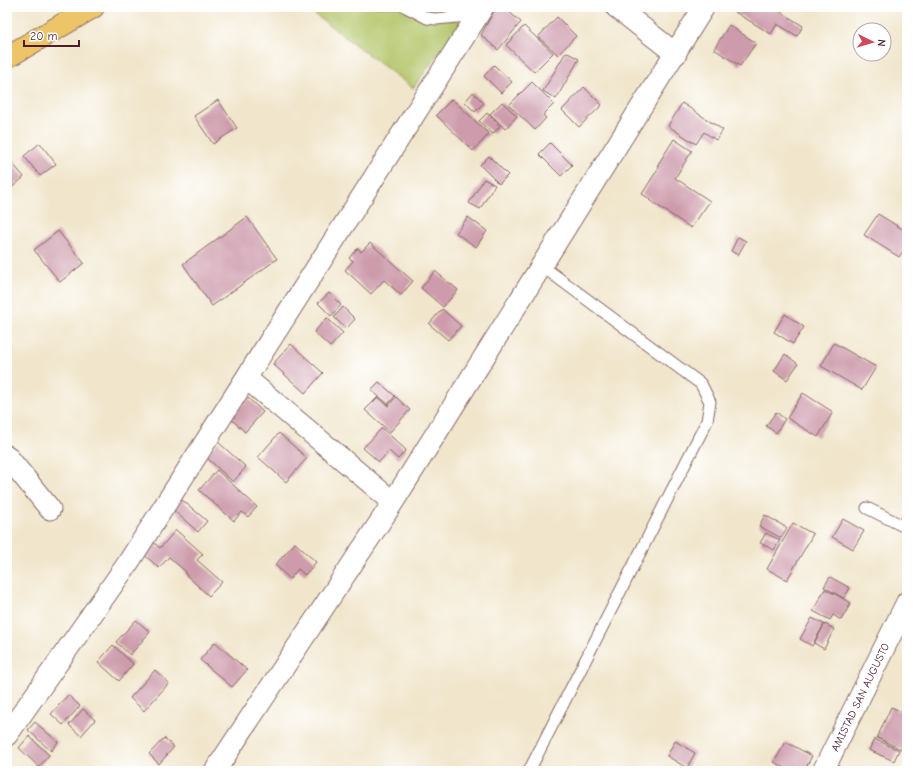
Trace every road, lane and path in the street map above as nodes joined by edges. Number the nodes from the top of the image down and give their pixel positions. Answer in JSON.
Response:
{"nodes":[{"id":1,"x":93,"y":7,"type":"edge"},
{"id":2,"x":406,"y":7,"type":"edge"},
{"id":3,"x":616,"y":7,"type":"edge"},
{"id":4,"x":704,"y":7,"type":"edge"},
{"id":5,"x":481,"y":11,"type":"edge"},
{"id":6,"x":676,"y":54,"type":"junction"},
{"id":7,"x":7,"y":57,"type":"edge"},
{"id":8,"x":542,"y":266,"type":"junction"},
{"id":9,"x":246,"y":378,"type":"junction"},
{"id":10,"x":7,"y":456,"type":"edge"},
{"id":11,"x":393,"y":502,"type":"junction"},
{"id":12,"x":867,"y":508,"type":"dead end"},
{"id":13,"x":50,"y":509,"type":"dead end"},
{"id":14,"x":907,"y":528,"type":"edge"},
{"id":15,"x":907,"y":602,"type":"edge"},
{"id":16,"x":7,"y":734,"type":"edge"},
{"id":17,"x":215,"y":771,"type":"edge"},
{"id":18,"x":529,"y":771,"type":"edge"},
{"id":19,"x":823,"y":771,"type":"edge"}],
"edges":[{"from":1,"to":7,"type":"main road"},
{"from":2,"to":5,"type":"lane"},
{"from":3,"to":6,"type":"street"},
{"from":4,"to":6,"type":"street"},
{"from":5,"to":9,"type":"street"},
{"from":6,"to":8,"type":"street"},
{"from":8,"to":11,"type":"street"},
{"from":8,"to":18,"type":"lane"},
{"from":9,"to":11,"type":"street"},
{"from":9,"to":16,"type":"street"},
{"from":10,"to":13,"type":"street"},
{"from":11,"to":17,"type":"street"},
{"from":12,"to":14,"type":"lane"},
{"from":15,"to":19,"type":"street","name":"AMISTAD SAN AUGUSTO"}]}
